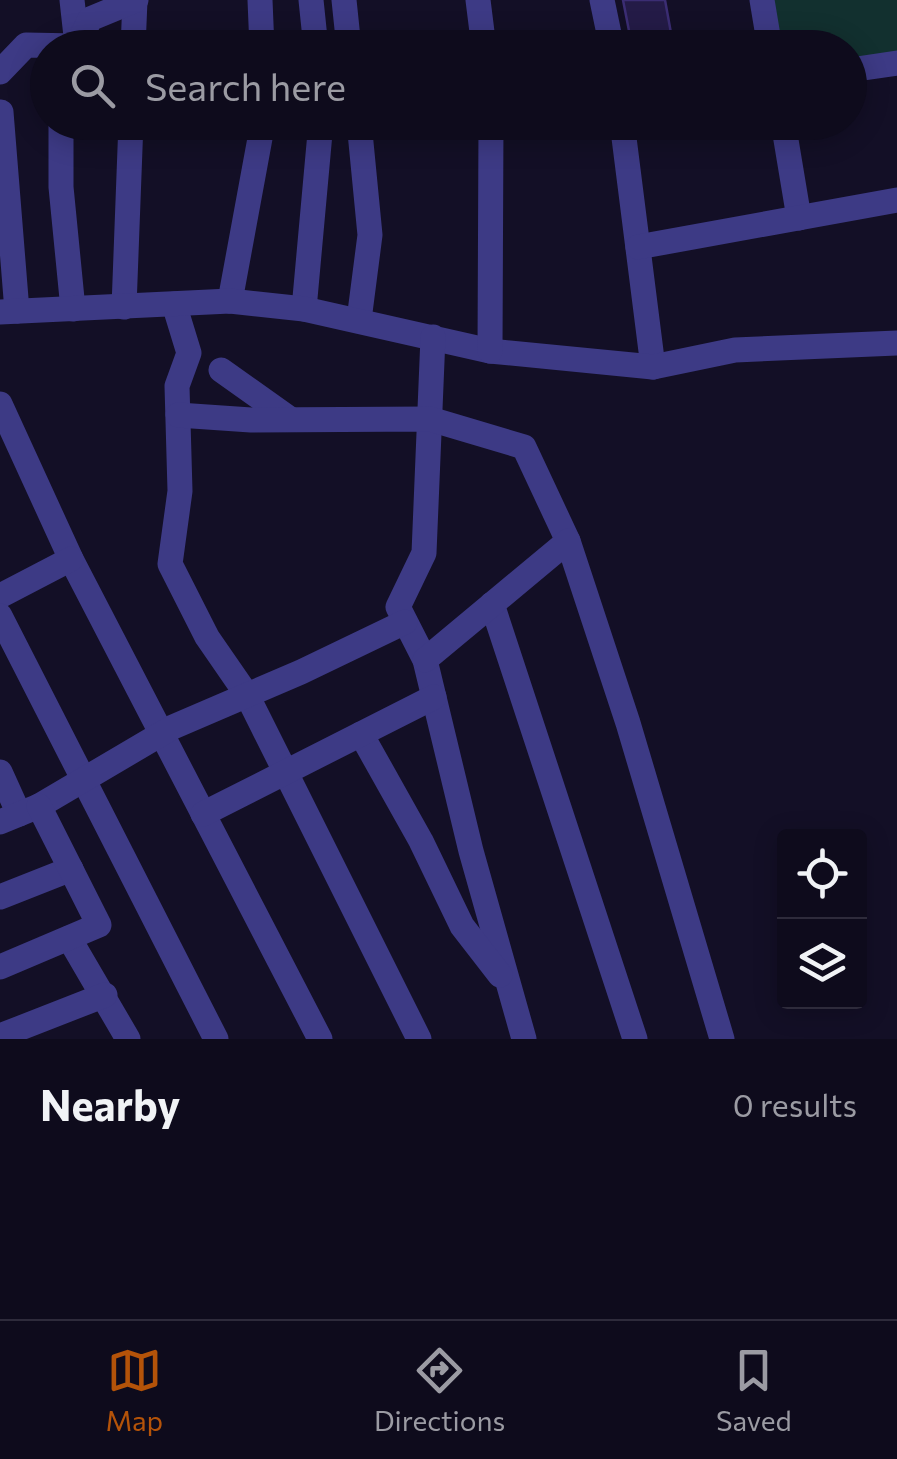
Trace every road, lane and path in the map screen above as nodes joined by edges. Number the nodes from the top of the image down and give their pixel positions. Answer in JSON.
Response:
{"nodes":[{"id":1,"x":72,"y":0,"type":"edge"},
{"id":2,"x":135,"y":0,"type":"edge"},
{"id":3,"x":260,"y":0,"type":"edge"},
{"id":4,"x":312,"y":0,"type":"edge"},
{"id":5,"x":344,"y":0,"type":"edge"},
{"id":6,"x":478,"y":0,"type":"edge"},
{"id":7,"x":602,"y":0,"type":"edge"},
{"id":8,"x":762,"y":0,"type":"edge"},
{"id":9,"x":67,"y":30,"type":"edge"},
{"id":10,"x":80,"y":30,"type":"edge"},
{"id":11,"x":134,"y":30,"type":"edge"},
{"id":12,"x":261,"y":30,"type":"edge"},
{"id":13,"x":314,"y":30,"type":"edge"},
{"id":14,"x":347,"y":30,"type":"edge"},
{"id":15,"x":482,"y":30,"type":"edge"},
{"id":16,"x":608,"y":30,"type":"edge"},
{"id":17,"x":767,"y":30,"type":"edge"},
{"id":18,"x":30,"y":45,"type":"edge"},
{"id":19,"x":897,"y":63,"type":"edge"},
{"id":20,"x":867,"y":67,"type":"edge"},
{"id":21,"x":0,"y":72,"type":"edge"},
{"id":22,"x":0,"y":110,"type":"edge"},
{"id":23,"x":61,"y":140,"type":"edge"},
{"id":24,"x":130,"y":140,"type":"edge"},
{"id":25,"x":261,"y":140,"type":"edge"},
{"id":26,"x":319,"y":140,"type":"edge"},
{"id":27,"x":361,"y":140,"type":"edge"},
{"id":28,"x":491,"y":140,"type":"edge"},
{"id":29,"x":624,"y":140,"type":"edge"},
{"id":30,"x":786,"y":140,"type":"edge"},
{"id":31,"x":897,"y":200,"type":"edge"},
{"id":32,"x":799,"y":218,"type":"junction"},
{"id":33,"x":638,"y":247,"type":"junction"},
{"id":34,"x":230,"y":302,"type":"junction"},
{"id":35,"x":174,"y":304,"type":"junction"},
{"id":36,"x":124,"y":307,"type":"junction"},
{"id":37,"x":73,"y":309,"type":"junction"},
{"id":38,"x":304,"y":309,"type":"junction"},
{"id":39,"x":8,"y":312,"type":"edge"},
{"id":40,"x":359,"y":320,"type":"junction"},
{"id":41,"x":432,"y":337,"type":"junction"},
{"id":42,"x":897,"y":343,"type":"edge"},
{"id":43,"x":490,"y":351,"type":"junction"},
{"id":44,"x":653,"y":367,"type":"junction"},
{"id":45,"x":221,"y":370,"type":"dead end"},
{"id":46,"x":0,"y":404,"type":"edge"},
{"id":47,"x":178,"y":415,"type":"junction"},
{"id":48,"x":290,"y":419,"type":"junction"},
{"id":49,"x":430,"y":419,"type":"junction"},
{"id":50,"x":568,"y":541,"type":"junction"},
{"id":51,"x":71,"y":559,"type":"junction"},
{"id":52,"x":0,"y":596,"type":"edge"},
{"id":53,"x":492,"y":604,"type":"junction"},
{"id":54,"x":0,"y":616,"type":"edge"},
{"id":55,"x":405,"y":622,"type":"junction"},
{"id":56,"x":425,"y":660,"type":"junction"},
{"id":57,"x":247,"y":695,"type":"junction"},
{"id":58,"x":434,"y":697,"type":"junction"},
{"id":59,"x":161,"y":734,"type":"junction"},
{"id":60,"x":361,"y":734,"type":"junction"},
{"id":61,"x":286,"y":771,"type":"junction"},
{"id":62,"x":0,"y":772,"type":"edge"},
{"id":63,"x":84,"y":777,"type":"junction"},
{"id":64,"x":19,"y":814,"type":"edge"},
{"id":65,"x":203,"y":814,"type":"junction"},
{"id":66,"x":70,"y":869,"type":"junction"},
{"id":67,"x":0,"y":897,"type":"edge"},
{"id":68,"x":69,"y":938,"type":"junction"},
{"id":69,"x":0,"y":967,"type":"edge"},
{"id":70,"x":509,"y":987,"type":"junction"},
{"id":71,"x":105,"y":995,"type":"junction"},
{"id":72,"x":0,"y":1036,"type":"edge"},
{"id":73,"x":516,"y":1037,"type":"edge"},
{"id":74,"x":128,"y":1039,"type":"edge"},
{"id":75,"x":216,"y":1039,"type":"edge"},
{"id":76,"x":320,"y":1039,"type":"edge"},
{"id":77,"x":419,"y":1039,"type":"edge"},
{"id":78,"x":635,"y":1039,"type":"edge"},
{"id":79,"x":722,"y":1039,"type":"edge"}],
"edges":[{"from":1,"to":9,"type":"street"},
{"from":2,"to":10,"type":"street"},
{"from":2,"to":11,"type":"street"},
{"from":3,"to":12,"type":"street"},
{"from":4,"to":13,"type":"street"},
{"from":5,"to":14,"type":"street"},
{"from":6,"to":15,"type":"street"},
{"from":7,"to":16,"type":"street"},
{"from":8,"to":17,"type":"street"},
{"from":18,"to":21,"type":"street"},
{"from":19,"to":20,"type":"street"},
{"from":22,"to":39,"type":"street"},
{"from":23,"to":37,"type":"street"},
{"from":24,"to":36,"type":"street"},
{"from":25,"to":34,"type":"street"},
{"from":26,"to":38,"type":"street"},
{"from":27,"to":40,"type":"street"},
{"from":28,"to":43,"type":"street"},
{"from":29,"to":33,"type":"street"},
{"from":30,"to":32,"type":"street"},
{"from":31,"to":32,"type":"street"},
{"from":32,"to":33,"type":"street"},
{"from":33,"to":44,"type":"street"},
{"from":34,"to":35,"type":"street"},
{"from":34,"to":38,"type":"street"},
{"from":35,"to":36,"type":"street"},
{"from":35,"to":47,"type":"street"},
{"from":36,"to":37,"type":"street"},
{"from":37,"to":39,"type":"street"},
{"from":38,"to":40,"type":"street"},
{"from":40,"to":41,"type":"street"},
{"from":41,"to":43,"type":"street"},
{"from":41,"to":49,"type":"street"},
{"from":42,"to":44,"type":"street"},
{"from":43,"to":44,"type":"street"},
{"from":45,"to":48,"type":"street"},
{"from":46,"to":51,"type":"street"},
{"from":47,"to":48,"type":"street"},
{"from":47,"to":57,"type":"street"},
{"from":48,"to":49,"type":"street"},
{"from":49,"to":50,"type":"street"},
{"from":49,"to":55,"type":"street"},
{"from":50,"to":53,"type":"street"},
{"from":50,"to":79,"type":"street"},
{"from":51,"to":52,"type":"street"},
{"from":51,"to":59,"type":"street"},
{"from":53,"to":56,"type":"street"},
{"from":53,"to":78,"type":"street"},
{"from":54,"to":63,"type":"street"},
{"from":55,"to":56,"type":"street"},
{"from":55,"to":57,"type":"street"},
{"from":56,"to":58,"type":"street"},
{"from":57,"to":59,"type":"street"},
{"from":57,"to":61,"type":"street"},
{"from":58,"to":60,"type":"street"},
{"from":58,"to":70,"type":"street"},
{"from":59,"to":63,"type":"street"},
{"from":59,"to":65,"type":"street"},
{"from":60,"to":61,"type":"street"},
{"from":60,"to":70,"type":"street"},
{"from":61,"to":65,"type":"street"},
{"from":61,"to":77,"type":"street"},
{"from":62,"to":64,"type":"street"},
{"from":63,"to":64,"type":"street"},
{"from":63,"to":75,"type":"street"},
{"from":64,"to":66,"type":"street"},
{"from":65,"to":76,"type":"street"},
{"from":66,"to":67,"type":"street"},
{"from":66,"to":68,"type":"street"},
{"from":68,"to":69,"type":"street"},
{"from":68,"to":71,"type":"street"},
{"from":70,"to":73,"type":"street"},
{"from":71,"to":72,"type":"street"},
{"from":71,"to":74,"type":"street"}]}
